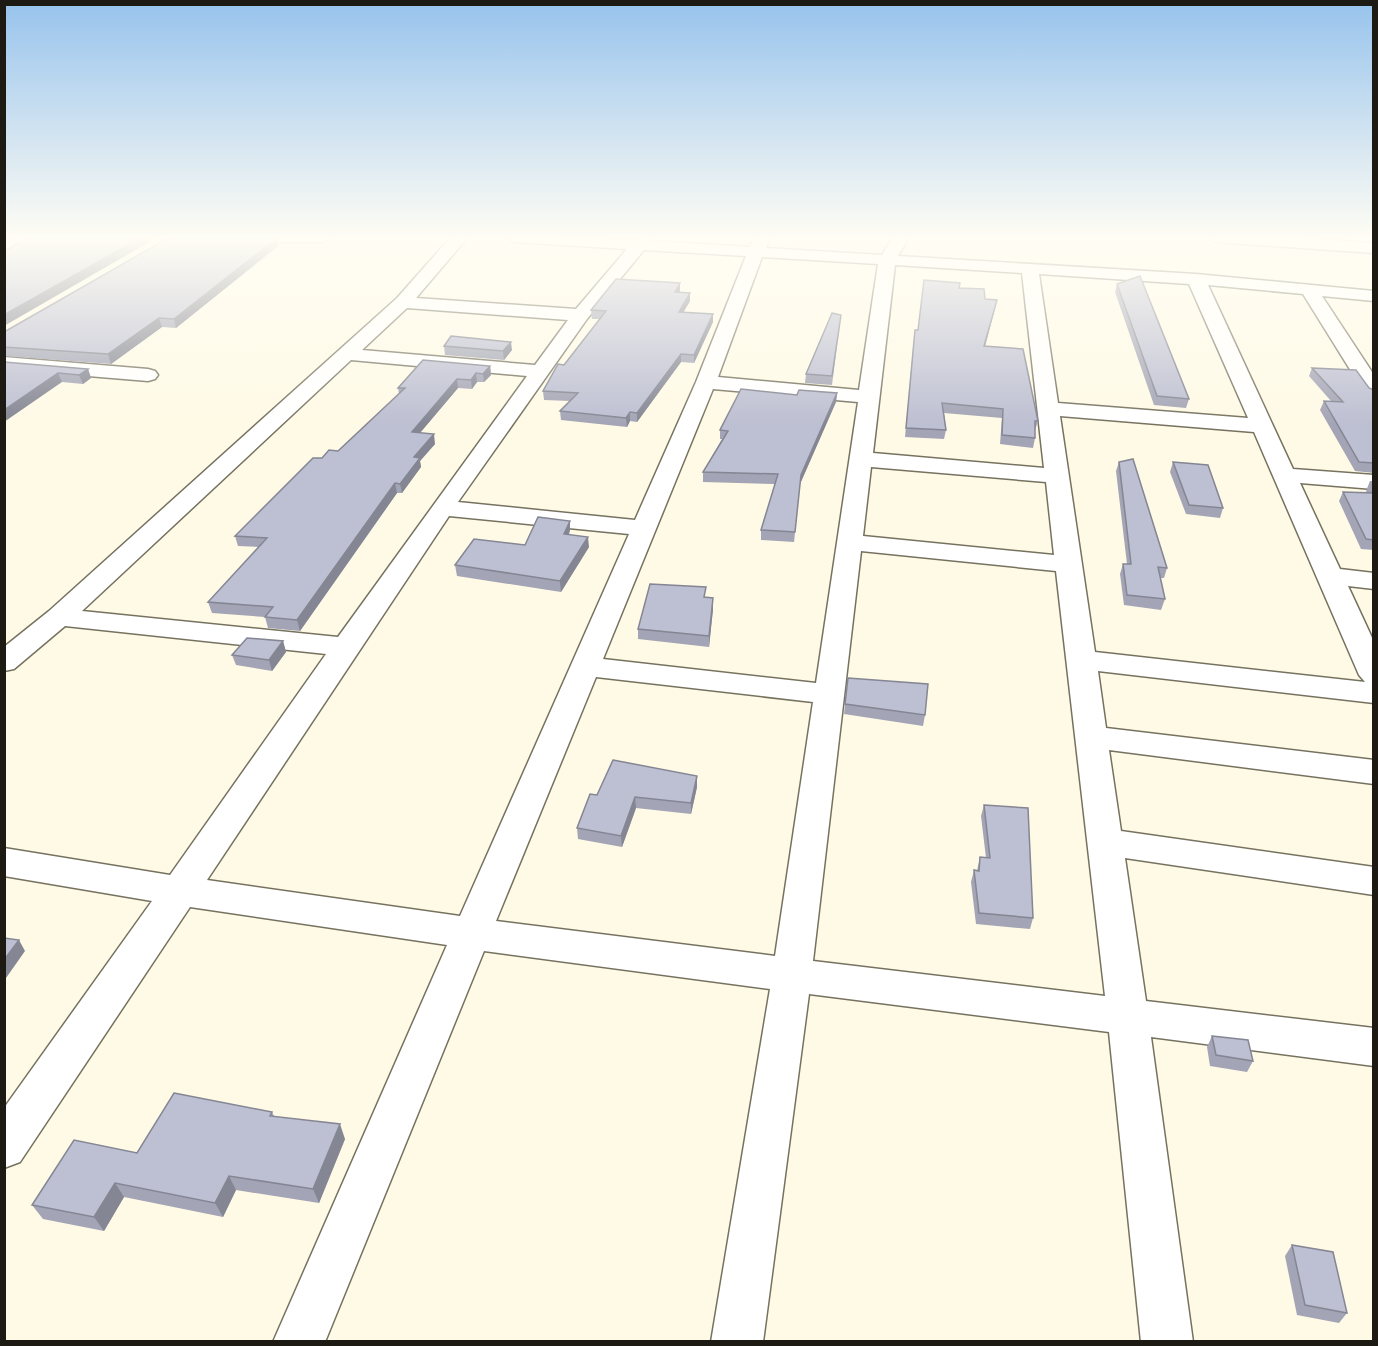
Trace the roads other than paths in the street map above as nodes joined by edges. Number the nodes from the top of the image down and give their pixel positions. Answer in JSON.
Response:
{"nodes":[{"id":1,"x":594,"y":300,"type":"edge"},
{"id":2,"x":738,"y":300,"type":"edge"},
{"id":3,"x":885,"y":300,"type":"edge"},
{"id":4,"x":1034,"y":300,"type":"edge"},
{"id":5,"x":1205,"y":300,"type":"edge"},
{"id":6,"x":1315,"y":300,"type":"edge"},
{"id":7,"x":403,"y":302,"type":"joint"},
{"id":8,"x":581,"y":315,"type":"junction"},
{"id":9,"x":345,"y":354,"type":"junction"},
{"id":10,"x":4,"y":363,"type":"edge"},
{"id":11,"x":540,"y":370,"type":"junction"},
{"id":12,"x":148,"y":375,"type":"dead end"},
{"id":13,"x":706,"y":382,"type":"junction"},
{"id":14,"x":1374,"y":392,"type":"edge"},
{"id":15,"x":868,"y":397,"type":"junction"},
{"id":16,"x":1048,"y":409,"type":"junction"},
{"id":17,"x":1262,"y":426,"type":"junction"},
{"id":18,"x":861,"y":459,"type":"junction"},
{"id":19,"x":1284,"y":475,"type":"junction"},
{"id":20,"x":1057,"y":476,"type":"junction"},
{"id":21,"x":1374,"y":482,"type":"edge"},
{"id":22,"x":442,"y":508,"type":"junction"},
{"id":23,"x":644,"y":528,"type":"junction"},
{"id":24,"x":850,"y":542,"type":"junction"},
{"id":25,"x":1070,"y":564,"type":"junction"},
{"id":26,"x":1329,"y":576,"type":"junction"},
{"id":27,"x":1374,"y":581,"type":"edge"},
{"id":28,"x":59,"y":617,"type":"junction"},
{"id":29,"x":347,"y":647,"type":"junction"},
{"id":30,"x":1082,"y":660,"type":"junction"},
{"id":31,"x":4,"y":662,"type":"edge"},
{"id":32,"x":585,"y":666,"type":"junction"},
{"id":33,"x":1374,"y":675,"type":"edge"},
{"id":34,"x":1374,"y":693,"type":"edge"},
{"id":35,"x":830,"y":694,"type":"junction"},
{"id":36,"x":1092,"y":737,"type":"junction"},
{"id":37,"x":1374,"y":772,"type":"edge"},
{"id":38,"x":1106,"y":842,"type":"junction"},
{"id":39,"x":4,"y":862,"type":"edge"},
{"id":40,"x":1374,"y":881,"type":"edge"},
{"id":41,"x":180,"y":892,"type":"junction"},
{"id":42,"x":472,"y":932,"type":"junction"},
{"id":43,"x":792,"y":973,"type":"junction"},
{"id":44,"x":1128,"y":1016,"type":"junction"},
{"id":45,"x":1374,"y":1047,"type":"edge"},
{"id":46,"x":4,"y":1147,"type":"edge"},
{"id":47,"x":299,"y":1341,"type":"edge"},
{"id":48,"x":737,"y":1341,"type":"edge"},
{"id":49,"x":1167,"y":1341,"type":"edge"}],
"edges":[{"from":1,"to":8,"type":"street"},
{"from":2,"to":13,"type":"street"},
{"from":3,"to":15,"type":"street"},
{"from":4,"to":16,"type":"street"},
{"from":5,"to":17,"type":"street"},
{"from":6,"to":14,"type":"street"},
{"from":7,"to":8,"type":"street"},
{"from":7,"to":9,"type":"street"},
{"from":8,"to":11,"type":"street"},
{"from":9,"to":11,"type":"street"},
{"from":9,"to":28,"type":"street"},
{"from":10,"to":12,"type":"street"},
{"from":11,"to":22,"type":"street"},
{"from":13,"to":15,"type":"street"},
{"from":13,"to":23,"type":"street"},
{"from":15,"to":18,"type":"street"},
{"from":16,"to":17,"type":"street"},
{"from":16,"to":20,"type":"street"},
{"from":17,"to":19,"type":"street"},
{"from":18,"to":20,"type":"street"},
{"from":18,"to":24,"type":"street"},
{"from":19,"to":21,"type":"street"},
{"from":19,"to":26,"type":"street"},
{"from":20,"to":25,"type":"street"},
{"from":22,"to":23,"type":"street"},
{"from":22,"to":29,"type":"street"},
{"from":23,"to":32,"type":"street"},
{"from":24,"to":25,"type":"street"},
{"from":24,"to":35,"type":"street"},
{"from":25,"to":30,"type":"street"},
{"from":26,"to":27,"type":"street"},
{"from":26,"to":33,"type":"street"},
{"from":28,"to":29,"type":"street"},
{"from":28,"to":31,"type":"street"},
{"from":29,"to":41,"type":"street"},
{"from":30,"to":34,"type":"street"},
{"from":30,"to":36,"type":"street"},
{"from":32,"to":35,"type":"street"},
{"from":32,"to":42,"type":"street"},
{"from":35,"to":43,"type":"street"},
{"from":36,"to":37,"type":"street"},
{"from":36,"to":38,"type":"street"},
{"from":38,"to":40,"type":"street"},
{"from":38,"to":44,"type":"street"},
{"from":39,"to":41,"type":"street"},
{"from":41,"to":42,"type":"street"},
{"from":41,"to":46,"type":"street"},
{"from":42,"to":43,"type":"street"},
{"from":42,"to":47,"type":"street"},
{"from":43,"to":44,"type":"street"},
{"from":43,"to":48,"type":"street"},
{"from":44,"to":45,"type":"street"},
{"from":44,"to":49,"type":"street"}]}
